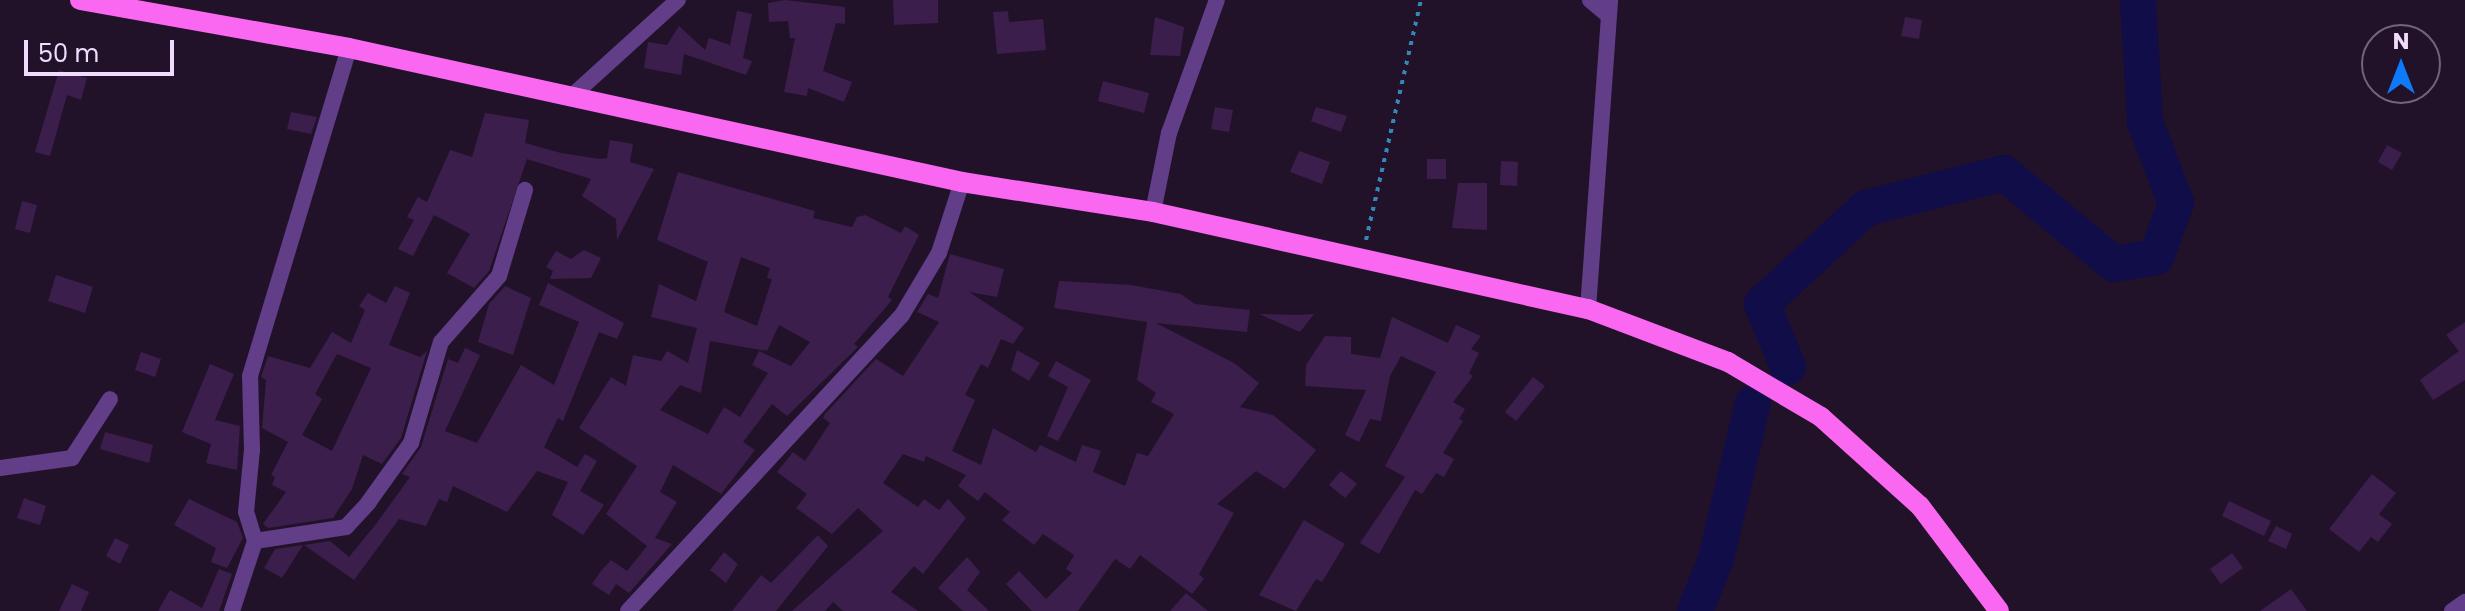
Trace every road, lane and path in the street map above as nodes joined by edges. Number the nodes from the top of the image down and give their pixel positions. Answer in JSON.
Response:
{"nodes":[{"id":1,"x":80,"y":0,"type":"edge"},
{"id":2,"x":678,"y":0,"type":"edge"},
{"id":3,"x":1217,"y":0,"type":"edge"},
{"id":4,"x":1421,"y":0,"type":"edge"},
{"id":5,"x":1590,"y":0,"type":"edge"},
{"id":6,"x":1609,"y":8,"type":"edge"},
{"id":7,"x":349,"y":48,"type":"junction"},
{"id":8,"x":572,"y":96,"type":"junction"},
{"id":9,"x":962,"y":182,"type":"junction"},
{"id":10,"x":525,"y":190,"type":"dead end"},
{"id":11,"x":1153,"y":212,"type":"junction"},
{"id":12,"x":1362,"y":258,"type":"junction"},
{"id":13,"x":1588,"y":309,"type":"junction"},
{"id":14,"x":110,"y":399,"type":"dead end"},
{"id":15,"x":0,"y":468,"type":"edge"},
{"id":16,"x":255,"y":541,"type":"junction"},
{"id":17,"x":2465,"y":602,"type":"edge"},
{"id":18,"x":232,"y":611,"type":"edge"},
{"id":19,"x":628,"y":611,"type":"edge"},
{"id":20,"x":1999,"y":611,"type":"edge"},
{"id":21,"x":2452,"y":611,"type":"edge"}],
"edges":[{"from":1,"to":7,"type":"main road"},
{"from":2,"to":8,"type":"street"},
{"from":3,"to":11,"type":"street"},
{"from":4,"to":12,"type":"path"},
{"from":5,"to":6,"type":"street"},
{"from":6,"to":13,"type":"street"},
{"from":7,"to":8,"type":"main road"},
{"from":7,"to":16,"type":"street"},
{"from":8,"to":9,"type":"main road"},
{"from":9,"to":11,"type":"main road"},
{"from":9,"to":19,"type":"street"},
{"from":10,"to":16,"type":"street"},
{"from":11,"to":12,"type":"main road"},
{"from":12,"to":13,"type":"main road"},
{"from":13,"to":20,"type":"main road"},
{"from":14,"to":15,"type":"street"},
{"from":16,"to":18,"type":"street"},
{"from":17,"to":21,"type":"street"}]}
